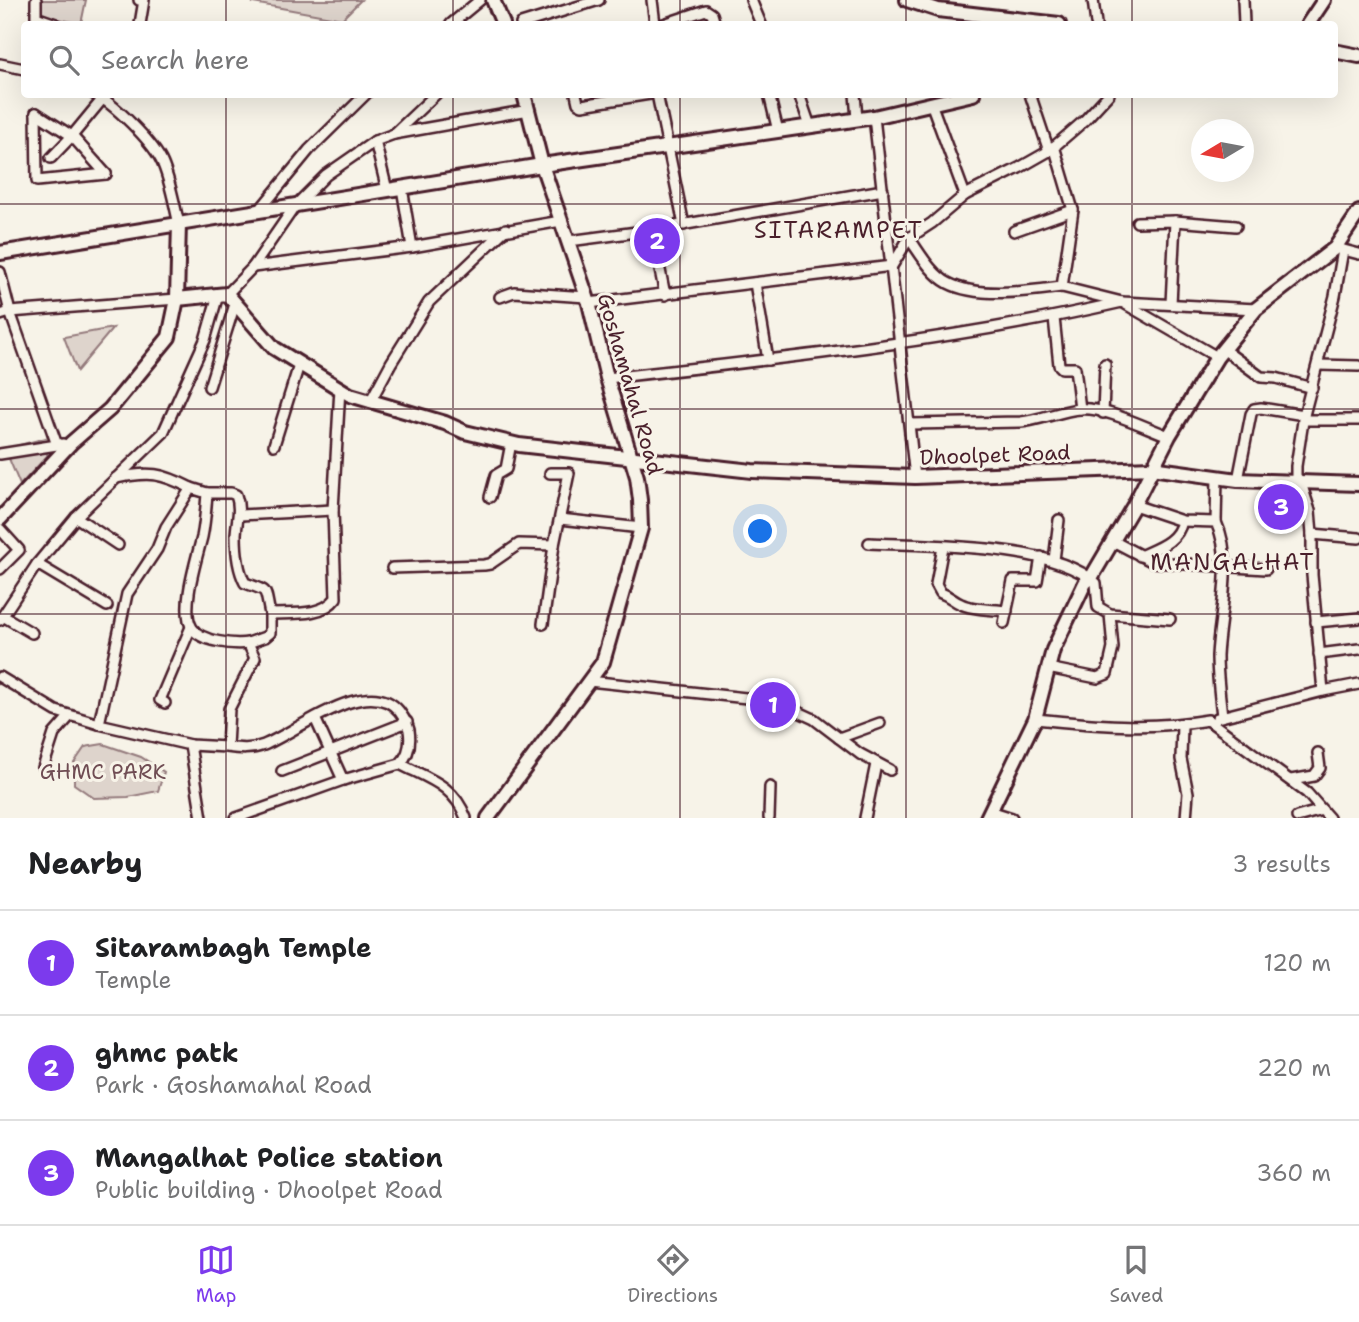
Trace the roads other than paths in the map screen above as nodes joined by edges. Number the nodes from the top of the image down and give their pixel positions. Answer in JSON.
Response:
{"nodes":[{"id":1,"x":36,"y":0,"type":"edge"},
{"id":2,"x":139,"y":0,"type":"edge"},
{"id":3,"x":480,"y":0,"type":"edge"},
{"id":4,"x":493,"y":0,"type":"edge"},
{"id":5,"x":599,"y":0,"type":"edge"},
{"id":6,"x":652,"y":0,"type":"edge"},
{"id":7,"x":751,"y":0,"type":"edge"},
{"id":8,"x":907,"y":0,"type":"edge"},
{"id":9,"x":1093,"y":0,"type":"edge"},
{"id":10,"x":1244,"y":0,"type":"edge"},
{"id":11,"x":1324,"y":0,"type":"edge"},
{"id":12,"x":47,"y":21,"type":"edge"},
{"id":13,"x":140,"y":21,"type":"edge"},
{"id":14,"x":455,"y":21,"type":"edge"},
{"id":15,"x":502,"y":21,"type":"edge"},
{"id":16,"x":531,"y":21,"type":"edge"},
{"id":17,"x":656,"y":21,"type":"edge"},
{"id":18,"x":672,"y":21,"type":"edge"},
{"id":19,"x":714,"y":21,"type":"edge"},
{"id":20,"x":760,"y":21,"type":"edge"},
{"id":21,"x":999,"y":21,"type":"edge"},
{"id":22,"x":1096,"y":21,"type":"edge"},
{"id":23,"x":1244,"y":21,"type":"edge"},
{"id":24,"x":1310,"y":21,"type":"edge"},
{"id":25,"x":1338,"y":52,"type":"edge"},
{"id":26,"x":1359,"y":56,"type":"edge"},
{"id":27,"x":0,"y":64,"type":"edge"},
{"id":28,"x":21,"y":68,"type":"edge"},
{"id":29,"x":100,"y":98,"type":"edge"},
{"id":30,"x":103,"y":98,"type":"edge"},
{"id":31,"x":362,"y":98,"type":"edge"},
{"id":32,"x":432,"y":98,"type":"edge"},
{"id":33,"x":525,"y":98,"type":"edge"},
{"id":34,"x":577,"y":98,"type":"edge"},
{"id":35,"x":625,"y":98,"type":"edge"},
{"id":36,"x":658,"y":98,"type":"edge"},
{"id":37,"x":770,"y":98,"type":"edge"},
{"id":38,"x":800,"y":98,"type":"edge"},
{"id":39,"x":855,"y":98,"type":"edge"},
{"id":40,"x":955,"y":98,"type":"edge"},
{"id":41,"x":1032,"y":98,"type":"edge"},
{"id":42,"x":1105,"y":98,"type":"edge"},
{"id":43,"x":932,"y":103,"type":"junction"},
{"id":44,"x":528,"y":110,"type":"junction"},
{"id":45,"x":874,"y":117,"type":"junction"},
{"id":46,"x":857,"y":119,"type":"junction"},
{"id":47,"x":810,"y":126,"type":"junction"},
{"id":48,"x":778,"y":131,"type":"junction"},
{"id":49,"x":394,"y":134,"type":"junction"},
{"id":50,"x":72,"y":136,"type":"junction"},
{"id":51,"x":375,"y":141,"type":"junction"},
{"id":52,"x":666,"y":147,"type":"junction"},
{"id":53,"x":1051,"y":148,"type":"junction"},
{"id":54,"x":51,"y":158,"type":"dead end"},
{"id":55,"x":542,"y":165,"type":"junction"},
{"id":56,"x":402,"y":188,"type":"junction"},
{"id":57,"x":387,"y":190,"type":"junction"},
{"id":58,"x":883,"y":190,"type":"junction"},
{"id":59,"x":965,"y":195,"type":"junction"},
{"id":60,"x":295,"y":206,"type":"junction"},
{"id":61,"x":1073,"y":210,"type":"junction"},
{"id":62,"x":258,"y":212,"type":"junction"},
{"id":63,"x":1359,"y":212,"type":"edge"},
{"id":64,"x":561,"y":221,"type":"junction"},
{"id":65,"x":1175,"y":221,"type":"junction"},
{"id":66,"x":1137,"y":222,"type":"dead end"},
{"id":67,"x":179,"y":224,"type":"junction"},
{"id":68,"x":684,"y":225,"type":"junction"},
{"id":69,"x":1236,"y":226,"type":"dead end"},
{"id":70,"x":506,"y":229,"type":"junction"},
{"id":71,"x":652,"y":230,"type":"junction"},
{"id":72,"x":1014,"y":231,"type":"dead end"},
{"id":73,"x":909,"y":238,"type":"junction"},
{"id":74,"x":569,"y":241,"type":"junction"},
{"id":75,"x":412,"y":247,"type":"junction"},
{"id":76,"x":1339,"y":249,"type":"junction"},
{"id":77,"x":0,"y":253,"type":"edge"},
{"id":78,"x":1359,"y":254,"type":"edge"},
{"id":79,"x":892,"y":266,"type":"junction"},
{"id":80,"x":253,"y":268,"type":"junction"},
{"id":81,"x":0,"y":272,"type":"edge"},
{"id":82,"x":755,"y":283,"type":"junction"},
{"id":83,"x":1062,"y":287,"type":"junction"},
{"id":84,"x":665,"y":295,"type":"junction"},
{"id":85,"x":500,"y":297,"type":"dead end"},
{"id":86,"x":227,"y":298,"type":"junction"},
{"id":87,"x":177,"y":299,"type":"junction"},
{"id":88,"x":587,"y":300,"type":"junction"},
{"id":89,"x":1122,"y":302,"type":"junction"},
{"id":90,"x":1171,"y":304,"type":"junction"},
{"id":91,"x":1256,"y":309,"type":"junction"},
{"id":92,"x":5,"y":314,"type":"edge"},
{"id":93,"x":1054,"y":318,"type":"junction"},
{"id":94,"x":901,"y":343,"type":"junction"},
{"id":95,"x":1220,"y":353,"type":"junction"},
{"id":96,"x":768,"y":360,"type":"junction"},
{"id":97,"x":1105,"y":364,"type":"dead end"},
{"id":98,"x":299,"y":365,"type":"junction"},
{"id":99,"x":1318,"y":365,"type":"junction"},
{"id":100,"x":1359,"y":366,"type":"edge"},
{"id":101,"x":607,"y":378,"type":"junction"},
{"id":102,"x":209,"y":387,"type":"dead end"},
{"id":103,"x":340,"y":388,"type":"junction"},
{"id":104,"x":1312,"y":388,"type":"junction"},
{"id":105,"x":370,"y":402,"type":"junction"},
{"id":106,"x":1080,"y":409,"type":"junction"},
{"id":107,"x":1104,"y":413,"type":"junction"},
{"id":108,"x":1304,"y":417,"type":"junction"},
{"id":109,"x":1359,"y":420,"type":"edge"},
{"id":110,"x":910,"y":424,"type":"junction"},
{"id":111,"x":1169,"y":436,"type":"junction"},
{"id":112,"x":71,"y":443,"type":"junction"},
{"id":113,"x":511,"y":443,"type":"junction"},
{"id":114,"x":57,"y":445,"type":"junction"},
{"id":115,"x":274,"y":445,"type":"dead end"},
{"id":116,"x":0,"y":454,"type":"edge"},
{"id":117,"x":632,"y":456,"type":"junction"},
{"id":118,"x":1151,"y":468,"type":"junction"},
{"id":119,"x":550,"y":473,"type":"dead end"},
{"id":120,"x":915,"y":477,"type":"junction"},
{"id":121,"x":1217,"y":477,"type":"junction"},
{"id":122,"x":116,"y":478,"type":"junction"},
{"id":123,"x":1238,"y":480,"type":"junction"},
{"id":124,"x":1301,"y":483,"type":"junction"},
{"id":125,"x":1359,"y":484,"type":"edge"},
{"id":126,"x":191,"y":488,"type":"junction"},
{"id":127,"x":207,"y":494,"type":"junction"},
{"id":128,"x":490,"y":497,"type":"dead end"},
{"id":129,"x":1134,"y":505,"type":"junction"},
{"id":130,"x":333,"y":510,"type":"junction"},
{"id":131,"x":240,"y":515,"type":"junction"},
{"id":132,"x":76,"y":517,"type":"junction"},
{"id":133,"x":0,"y":519,"type":"edge"},
{"id":134,"x":560,"y":519,"type":"junction"},
{"id":135,"x":1059,"y":520,"type":"dead end"},
{"id":136,"x":1182,"y":521,"type":"junction"},
{"id":137,"x":1216,"y":522,"type":"junction"},
{"id":138,"x":640,"y":528,"type":"junction"},
{"id":139,"x":0,"y":529,"type":"edge"},
{"id":140,"x":1312,"y":534,"type":"junction"},
{"id":141,"x":1359,"y":538,"type":"edge"},
{"id":142,"x":1113,"y":541,"type":"junction"},
{"id":143,"x":869,"y":543,"type":"dead end"},
{"id":144,"x":118,"y":545,"type":"dead end"},
{"id":145,"x":554,"y":545,"type":"junction"},
{"id":146,"x":943,"y":547,"type":"junction"},
{"id":147,"x":1140,"y":556,"type":"junction"},
{"id":148,"x":1041,"y":557,"type":"junction"},
{"id":149,"x":1054,"y":560,"type":"junction"},
{"id":150,"x":37,"y":564,"type":"junction"},
{"id":151,"x":1225,"y":567,"type":"junction"},
{"id":152,"x":393,"y":568,"type":"dead end"},
{"id":153,"x":0,"y":569,"type":"edge"},
{"id":154,"x":1266,"y":569,"type":"dead end"},
{"id":155,"x":1091,"y":578,"type":"junction"},
{"id":156,"x":107,"y":606,"type":"dead end"},
{"id":157,"x":1007,"y":611,"type":"junction"},
{"id":158,"x":270,"y":614,"type":"junction"},
{"id":159,"x":1110,"y":614,"type":"junction"},
{"id":160,"x":2,"y":618,"type":"edge"},
{"id":161,"x":1359,"y":618,"type":"edge"},
{"id":162,"x":1170,"y":619,"type":"dead end"},
{"id":163,"x":1316,"y":622,"type":"junction"},
{"id":164,"x":1004,"y":623,"type":"dead end"},
{"id":165,"x":543,"y":624,"type":"dead end"},
{"id":166,"x":191,"y":627,"type":"junction"},
{"id":167,"x":32,"y":633,"type":"dead end"},
{"id":168,"x":248,"y":643,"type":"junction"},
{"id":169,"x":1359,"y":649,"type":"edge"},
{"id":170,"x":1319,"y":654,"type":"junction"},
{"id":171,"x":1048,"y":668,"type":"junction"},
{"id":172,"x":0,"y":677,"type":"edge"},
{"id":173,"x":589,"y":681,"type":"junction"},
{"id":174,"x":1359,"y":684,"type":"edge"},
{"id":175,"x":1323,"y":691,"type":"junction"},
{"id":176,"x":165,"y":702,"type":"dead end"},
{"id":177,"x":1222,"y":716,"type":"junction"},
{"id":178,"x":69,"y":717,"type":"junction"},
{"id":179,"x":315,"y":718,"type":"junction"},
{"id":180,"x":1035,"y":719,"type":"junction"},
{"id":181,"x":1208,"y":720,"type":"junction"},
{"id":182,"x":407,"y":722,"type":"junction"},
{"id":183,"x":880,"y":723,"type":"dead end"},
{"id":184,"x":99,"y":724,"type":"junction"},
{"id":185,"x":1182,"y":724,"type":"junction"},
{"id":186,"x":839,"y":738,"type":"junction"},
{"id":187,"x":190,"y":744,"type":"junction"},
{"id":188,"x":227,"y":747,"type":"junction"},
{"id":189,"x":331,"y":751,"type":"junction"},
{"id":190,"x":1318,"y":753,"type":"dead end"},
{"id":191,"x":400,"y":764,"type":"junction"},
{"id":192,"x":876,"y":764,"type":"junction"},
{"id":193,"x":43,"y":768,"type":"dead end"},
{"id":194,"x":890,"y":770,"type":"dead end"},
{"id":195,"x":282,"y":771,"type":"dead end"},
{"id":196,"x":343,"y":780,"type":"junction"},
{"id":197,"x":1291,"y":780,"type":"junction"},
{"id":198,"x":770,"y":787,"type":"dead end"},
{"id":199,"x":1322,"y":810,"type":"junction"},
{"id":200,"x":988,"y":815,"type":"edge"},
{"id":201,"x":1297,"y":817,"type":"edge"},
{"id":202,"x":202,"y":818,"type":"edge"},
{"id":203,"x":236,"y":818,"type":"edge"},
{"id":204,"x":466,"y":818,"type":"edge"},
{"id":205,"x":488,"y":818,"type":"edge"},
{"id":206,"x":769,"y":818,"type":"edge"},
{"id":207,"x":865,"y":818,"type":"edge"},
{"id":208,"x":1012,"y":818,"type":"edge"},
{"id":209,"x":1186,"y":818,"type":"edge"},
{"id":210,"x":1329,"y":818,"type":"edge"}],
"edges":[{"from":1,"to":12,"type":"street"},
{"from":2,"to":13,"type":"street"},
{"from":3,"to":14,"type":"street"},
{"from":4,"to":15,"type":"street"},
{"from":5,"to":16,"type":"street"},
{"from":6,"to":17,"type":"street"},
{"from":7,"to":20,"type":"street"},
{"from":8,"to":21,"type":"street"},
{"from":9,"to":22,"type":"street"},
{"from":10,"to":23,"type":"street"},
{"from":11,"to":24,"type":"street"},
{"from":18,"to":19,"type":"street"},
{"from":25,"to":26,"type":"street"},
{"from":27,"to":28,"type":"street"},
{"from":29,"to":50,"type":"street"},
{"from":30,"to":67,"type":"street"},
{"from":31,"to":62,"type":"street"},
{"from":32,"to":49,"type":"street"},
{"from":33,"to":44,"type":"street","name":"Goshamahal Road"},
{"from":34,"to":35,"type":"street"},
{"from":36,"to":52,"type":"street"},
{"from":37,"to":48,"type":"street"},
{"from":38,"to":47,"type":"street"},
{"from":39,"to":46,"type":"street"},
{"from":40,"to":43,"type":"street"},
{"from":41,"to":53,"type":"street"},
{"from":42,"to":53,"type":"street"},
{"from":43,"to":45,"type":"street"},
{"from":43,"to":59,"type":"street"},
{"from":44,"to":49,"type":"street"},
{"from":44,"to":55,"type":"street","name":"Goshamahal Road"},
{"from":45,"to":46,"type":"street"},
{"from":45,"to":58,"type":"street"},
{"from":46,"to":47,"type":"street"},
{"from":47,"to":48,"type":"street"},
{"from":48,"to":52,"type":"street"},
{"from":49,"to":51,"type":"street"},
{"from":50,"to":50,"type":"street"},
{"from":50,"to":54,"type":"street"},
{"from":51,"to":57,"type":"street"},
{"from":51,"to":60,"type":"street"},
{"from":52,"to":55,"type":"street"},
{"from":52,"to":68,"type":"street"},
{"from":53,"to":59,"type":"street"},
{"from":53,"to":61,"type":"street"},
{"from":55,"to":56,"type":"street"},
{"from":55,"to":64,"type":"street","name":"Goshamahal Road"},
{"from":56,"to":57,"type":"street"},
{"from":56,"to":75,"type":"street"},
{"from":57,"to":60,"type":"street"},
{"from":58,"to":68,"type":"street"},
{"from":58,"to":79,"type":"street"},
{"from":59,"to":73,"type":"street"},
{"from":60,"to":62,"type":"street"},
{"from":60,"to":80,"type":"street"},
{"from":61,"to":72,"type":"street"},
{"from":61,"to":83,"type":"street"},
{"from":62,"to":67,"type":"street"},
{"from":63,"to":76,"type":"street"},
{"from":64,"to":70,"type":"street"},
{"from":64,"to":74,"type":"street","name":"Goshamahal Road"},
{"from":65,"to":66,"type":"street"},
{"from":65,"to":69,"type":"street"},
{"from":65,"to":90,"type":"street"},
{"from":67,"to":77,"type":"street"},
{"from":67,"to":87,"type":"street"},
{"from":68,"to":71,"type":"street"},
{"from":70,"to":75,"type":"street"},
{"from":70,"to":105,"type":"street"},
{"from":71,"to":74,"type":"street"},
{"from":71,"to":84,"type":"street"},
{"from":73,"to":79,"type":"street"},
{"from":73,"to":83,"type":"street"},
{"from":74,"to":88,"type":"street","name":"Goshamahal Road"},
{"from":75,"to":80,"type":"street"},
{"from":76,"to":78,"type":"street"},
{"from":76,"to":91,"type":"street"},
{"from":76,"to":99,"type":"street"},
{"from":79,"to":82,"type":"street"},
{"from":79,"to":94,"type":"street"},
{"from":80,"to":86,"type":"street"},
{"from":81,"to":92,"type":"street"},
{"from":82,"to":84,"type":"street"},
{"from":82,"to":96,"type":"street"},
{"from":83,"to":89,"type":"street"},
{"from":84,"to":88,"type":"street"},
{"from":85,"to":88,"type":"street"},
{"from":86,"to":87,"type":"street"},
{"from":86,"to":98,"type":"street","name":"Dhoolpet Road"},
{"from":86,"to":102,"type":"street"},
{"from":86,"to":122,"type":"street"},
{"from":87,"to":92,"type":"street"},
{"from":87,"to":112,"type":"street"},
{"from":88,"to":101,"type":"street","name":"Goshamahal Road"},
{"from":89,"to":90,"type":"street"},
{"from":89,"to":93,"type":"street"},
{"from":89,"to":95,"type":"street"},
{"from":90,"to":91,"type":"street"},
{"from":91,"to":95,"type":"street"},
{"from":92,"to":114,"type":"street"},
{"from":93,"to":94,"type":"street"},
{"from":93,"to":106,"type":"street"},
{"from":94,"to":96,"type":"street"},
{"from":94,"to":110,"type":"street"},
{"from":95,"to":104,"type":"street"},
{"from":95,"to":111,"type":"street"},
{"from":96,"to":101,"type":"street"},
{"from":97,"to":107,"type":"street"},
{"from":98,"to":103,"type":"street","name":"Dhoolpet Road"},
{"from":98,"to":115,"type":"street"},
{"from":99,"to":100,"type":"street"},
{"from":99,"to":104,"type":"street"},
{"from":101,"to":117,"type":"street","name":"Goshamahal Road"},
{"from":103,"to":105,"type":"street","name":"Dhoolpet Road"},
{"from":103,"to":130,"type":"street"},
{"from":104,"to":108,"type":"street"},
{"from":105,"to":113,"type":"street","name":"Dhoolpet Road"},
{"from":106,"to":107,"type":"street"},
{"from":106,"to":110,"type":"street"},
{"from":107,"to":111,"type":"street"},
{"from":108,"to":109,"type":"street"},
{"from":108,"to":123,"type":"street"},
{"from":108,"to":124,"type":"street"},
{"from":110,"to":120,"type":"street"},
{"from":111,"to":118,"type":"street"},
{"from":112,"to":114,"type":"street"},
{"from":112,"to":133,"type":"street"},
{"from":113,"to":117,"type":"street","name":"Dhoolpet Road"},
{"from":113,"to":128,"type":"street"},
{"from":114,"to":116,"type":"street"},
{"from":117,"to":120,"type":"street","name":"Dhoolpet Road"},
{"from":117,"to":138,"type":"street","name":"Goshamahal Road"},
{"from":118,"to":120,"type":"street","name":"Dhoolpet Road"},
{"from":118,"to":121,"type":"street","name":"Dhoolpet Road"},
{"from":118,"to":129,"type":"street"},
{"from":119,"to":134,"type":"street"},
{"from":121,"to":123,"type":"street","name":"Dhoolpet Road"},
{"from":121,"to":137,"type":"street"},
{"from":122,"to":126,"type":"street"},
{"from":122,"to":132,"type":"street"},
{"from":123,"to":124,"type":"street","name":"Dhoolpet Road"},
{"from":124,"to":125,"type":"street","name":"Dhoolpet Road"},
{"from":124,"to":140,"type":"street"},
{"from":126,"to":127,"type":"street"},
{"from":126,"to":184,"type":"street"},
{"from":127,"to":131,"type":"street"},
{"from":127,"to":166,"type":"street"},
{"from":129,"to":136,"type":"street"},
{"from":129,"to":142,"type":"street"},
{"from":130,"to":131,"type":"street"},
{"from":130,"to":158,"type":"street"},
{"from":131,"to":158,"type":"street"},
{"from":132,"to":144,"type":"street"},
{"from":132,"to":150,"type":"street"},
{"from":134,"to":138,"type":"street"},
{"from":134,"to":145,"type":"street"},
{"from":135,"to":149,"type":"street"},
{"from":136,"to":137,"type":"street"},
{"from":136,"to":147,"type":"street"},
{"from":137,"to":151,"type":"street"},
{"from":138,"to":173,"type":"street","name":"Goshamahal Road"},
{"from":139,"to":153,"type":"street"},
{"from":140,"to":141,"type":"street"},
{"from":140,"to":163,"type":"street"},
{"from":142,"to":147,"type":"street"},
{"from":142,"to":155,"type":"street"},
{"from":143,"to":146,"type":"street"},
{"from":145,"to":152,"type":"street"},
{"from":145,"to":165,"type":"street"},
{"from":146,"to":148,"type":"street"},
{"from":146,"to":157,"type":"street"},
{"from":147,"to":151,"type":"street"},
{"from":148,"to":149,"type":"street"},
{"from":148,"to":157,"type":"street"},
{"from":149,"to":155,"type":"street"},
{"from":150,"to":156,"type":"street"},
{"from":150,"to":160,"type":"street"},
{"from":151,"to":154,"type":"street"},
{"from":151,"to":177,"type":"street"},
{"from":155,"to":159,"type":"street"},
{"from":155,"to":171,"type":"street"},
{"from":157,"to":164,"type":"street"},
{"from":158,"to":168,"type":"street"},
{"from":159,"to":162,"type":"street"},
{"from":159,"to":171,"type":"street"},
{"from":160,"to":167,"type":"street"},
{"from":161,"to":163,"type":"street"},
{"from":163,"to":170,"type":"street"},
{"from":166,"to":168,"type":"street"},
{"from":166,"to":176,"type":"street"},
{"from":168,"to":188,"type":"street"},
{"from":169,"to":170,"type":"street"},
{"from":170,"to":175,"type":"street"},
{"from":171,"to":180,"type":"street"},
{"from":172,"to":178,"type":"street"},
{"from":173,"to":186,"type":"street"},
{"from":173,"to":205,"type":"street","name":"Goshamahal Road"},
{"from":174,"to":175,"type":"street"},
{"from":175,"to":177,"type":"street"},
{"from":177,"to":181,"type":"street"},
{"from":178,"to":184,"type":"street"},
{"from":178,"to":193,"type":"street"},
{"from":179,"to":182,"type":"street"},
{"from":179,"to":188,"type":"street"},
{"from":179,"to":189,"type":"street"},
{"from":180,"to":185,"type":"street"},
{"from":180,"to":200,"type":"street"},
{"from":181,"to":185,"type":"street"},
{"from":181,"to":197,"type":"street"},
{"from":182,"to":189,"type":"street"},
{"from":182,"to":191,"type":"street"},
{"from":183,"to":186,"type":"street"},
{"from":184,"to":187,"type":"street"},
{"from":185,"to":209,"type":"street"},
{"from":186,"to":192,"type":"street"},
{"from":187,"to":188,"type":"street"},
{"from":187,"to":202,"type":"street"},
{"from":189,"to":195,"type":"street"},
{"from":189,"to":196,"type":"street"},
{"from":190,"to":197,"type":"street"},
{"from":191,"to":196,"type":"street"},
{"from":191,"to":204,"type":"street"},
{"from":192,"to":194,"type":"street"},
{"from":192,"to":207,"type":"street"},
{"from":196,"to":203,"type":"street"},
{"from":197,"to":199,"type":"street"},
{"from":198,"to":206,"type":"street"},
{"from":199,"to":201,"type":"street"},
{"from":199,"to":210,"type":"street"},
{"from":200,"to":208,"type":"street"}]}
